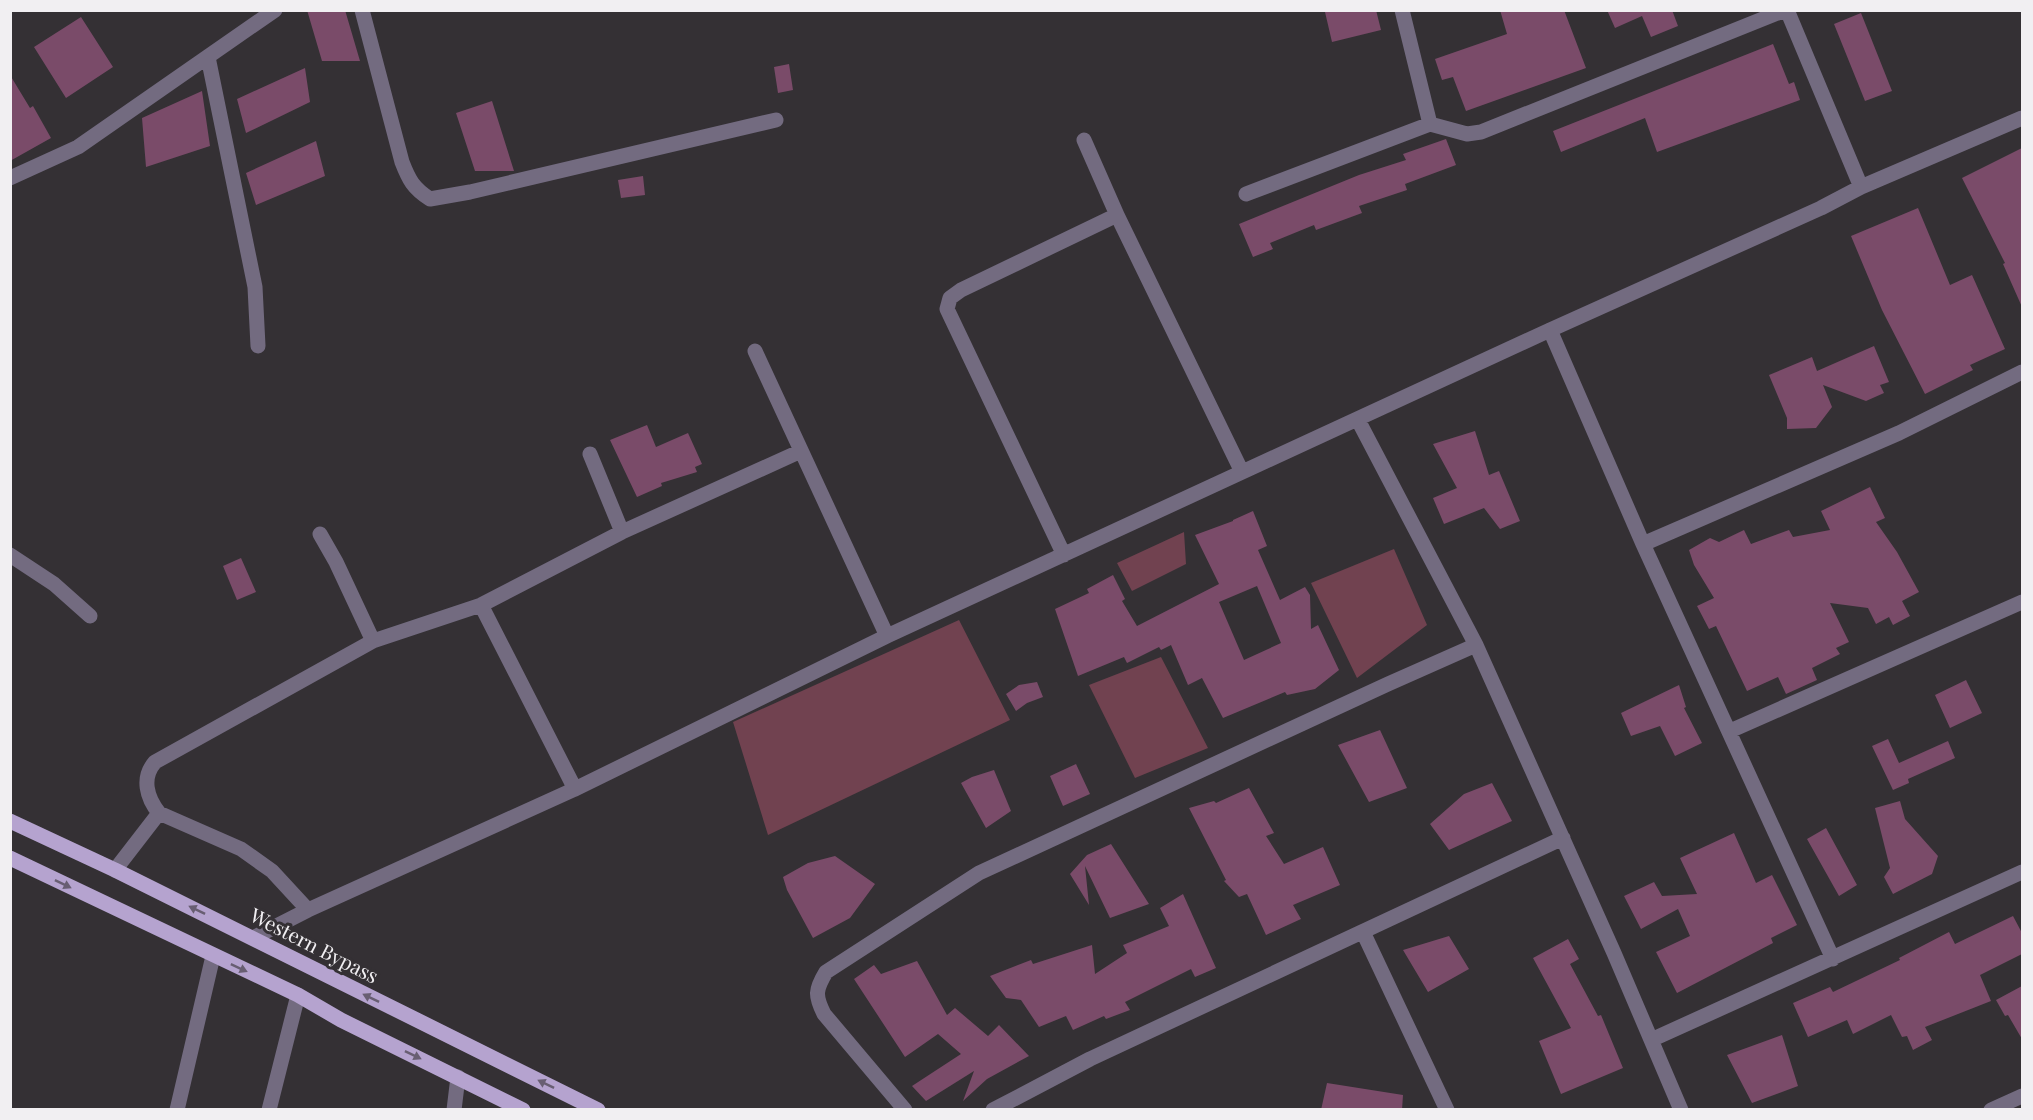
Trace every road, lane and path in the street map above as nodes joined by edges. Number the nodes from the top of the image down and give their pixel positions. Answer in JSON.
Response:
{"nodes":[{"id":1,"x":275,"y":10,"type":"edge"},
{"id":2,"x":362,"y":10,"type":"edge"},
{"id":3,"x":1402,"y":10,"type":"edge"},
{"id":4,"x":1786,"y":10,"type":"edge"},
{"id":5,"x":208,"y":57,"type":"junction"},
{"id":6,"x":2022,"y":118,"type":"edge"},
{"id":7,"x":776,"y":120,"type":"dead end"},
{"id":8,"x":1430,"y":124,"type":"junction"},
{"id":9,"x":1084,"y":140,"type":"dead end"},
{"id":10,"x":10,"y":178,"type":"edge"},
{"id":11,"x":1860,"y":187,"type":"junction"},
{"id":12,"x":1246,"y":194,"type":"dead end"},
{"id":13,"x":1117,"y":215,"type":"junction"},
{"id":14,"x":1551,"y":330,"type":"junction"},
{"id":15,"x":258,"y":346,"type":"dead end"},
{"id":16,"x":755,"y":351,"type":"dead end"},
{"id":17,"x":2022,"y":372,"type":"edge"},
{"id":18,"x":1358,"y":420,"type":"junction"},
{"id":19,"x":801,"y":451,"type":"junction"},
{"id":20,"x":590,"y":454,"type":"dead end"},
{"id":21,"x":1242,"y":472,"type":"junction"},
{"id":22,"x":622,"y":532,"type":"junction"},
{"id":23,"x":320,"y":534,"type":"dead end"},
{"id":24,"x":1644,"y":544,"type":"junction"},
{"id":25,"x":10,"y":555,"type":"edge"},
{"id":26,"x":1064,"y":555,"type":"junction"},
{"id":27,"x":2022,"y":602,"type":"edge"},
{"id":28,"x":482,"y":606,"type":"junction"},
{"id":29,"x":90,"y":616,"type":"dead end"},
{"id":30,"x":886,"y":636,"type":"junction"},
{"id":31,"x":373,"y":641,"type":"junction"},
{"id":32,"x":1476,"y":645,"type":"junction"},
{"id":33,"x":1730,"y":731,"type":"junction"},
{"id":34,"x":575,"y":789,"type":"junction"},
{"id":35,"x":159,"y":813,"type":"junction"},
{"id":36,"x":10,"y":821,"type":"edge"},
{"id":37,"x":1563,"y":838,"type":"junction"},
{"id":38,"x":10,"y":858,"type":"edge"},
{"id":39,"x":115,"y":870,"type":"junction"},
{"id":40,"x":2022,"y":872,"type":"edge"},
{"id":41,"x":308,"y":910,"type":"junction"},
{"id":42,"x":1362,"y":932,"type":"junction"},
{"id":43,"x":254,"y":938,"type":"junction"},
{"id":44,"x":213,"y":956,"type":"junction"},
{"id":45,"x":1833,"y":958,"type":"junction"},
{"id":46,"x":298,"y":994,"type":"junction"},
{"id":47,"x":1651,"y":1040,"type":"junction"},
{"id":48,"x":458,"y":1077,"type":"junction"},
{"id":49,"x":2022,"y":1096,"type":"edge"},
{"id":50,"x":177,"y":1110,"type":"edge"},
{"id":51,"x":269,"y":1110,"type":"edge"},
{"id":52,"x":454,"y":1110,"type":"edge"},
{"id":53,"x":523,"y":1110,"type":"edge"},
{"id":54,"x":598,"y":1110,"type":"edge"},
{"id":55,"x":905,"y":1110,"type":"edge"},
{"id":56,"x":993,"y":1110,"type":"edge"},
{"id":57,"x":1447,"y":1110,"type":"edge"},
{"id":58,"x":1681,"y":1110,"type":"edge"},
{"id":59,"x":1991,"y":1110,"type":"edge"}],
"edges":[{"from":1,"to":5,"type":"street"},
{"from":2,"to":7,"type":"street"},
{"from":3,"to":8,"type":"street"},
{"from":4,"to":8,"type":"street"},
{"from":4,"to":11,"type":"street"},
{"from":5,"to":10,"type":"street"},
{"from":5,"to":15,"type":"street"},
{"from":6,"to":11,"type":"street"},
{"from":8,"to":12,"type":"street"},
{"from":9,"to":13,"type":"street"},
{"from":11,"to":14,"type":"street"},
{"from":13,"to":21,"type":"street"},
{"from":13,"to":26,"type":"street"},
{"from":14,"to":18,"type":"street"},
{"from":14,"to":24,"type":"street"},
{"from":16,"to":19,"type":"street"},
{"from":17,"to":24,"type":"street"},
{"from":18,"to":21,"type":"street"},
{"from":18,"to":32,"type":"street"},
{"from":19,"to":22,"type":"street"},
{"from":19,"to":30,"type":"street"},
{"from":20,"to":22,"type":"street"},
{"from":21,"to":26,"type":"street"},
{"from":22,"to":28,"type":"street"},
{"from":23,"to":31,"type":"street"},
{"from":24,"to":33,"type":"street"},
{"from":25,"to":29,"type":"street"},
{"from":26,"to":30,"type":"street"},
{"from":27,"to":33,"type":"street"},
{"from":28,"to":31,"type":"street"},
{"from":28,"to":34,"type":"street"},
{"from":30,"to":34,"type":"street"},
{"from":31,"to":35,"type":"street"},
{"from":32,"to":37,"type":"street"},
{"from":32,"to":55,"type":"street"},
{"from":33,"to":45,"type":"street"},
{"from":34,"to":41,"type":"street"},
{"from":35,"to":39,"type":"street"},
{"from":35,"to":41,"type":"street"},
{"from":36,"to":39,"type":"main road","name":"Western Bypass"},
{"from":37,"to":42,"type":"street"},
{"from":37,"to":47,"type":"street"},
{"from":38,"to":44,"type":"main road","one_way":true},
{"from":43,"to":39,"type":"main road","name":"Western Bypass","one_way":true},
{"from":40,"to":45,"type":"street"},
{"from":41,"to":43,"type":"street"},
{"from":42,"to":56,"type":"street"},
{"from":42,"to":57,"type":"street"},
{"from":54,"to":43,"type":"main road","name":"Western Bypass","one_way":true},
{"from":44,"to":46,"type":"main road","one_way":true},
{"from":44,"to":50,"type":"street"},
{"from":45,"to":47,"type":"street"},
{"from":46,"to":48,"type":"main road","one_way":true},
{"from":46,"to":51,"type":"street"},
{"from":47,"to":58,"type":"street"},
{"from":48,"to":52,"type":"street"},
{"from":48,"to":53,"type":"main road"},
{"from":49,"to":59,"type":"street"}]}
